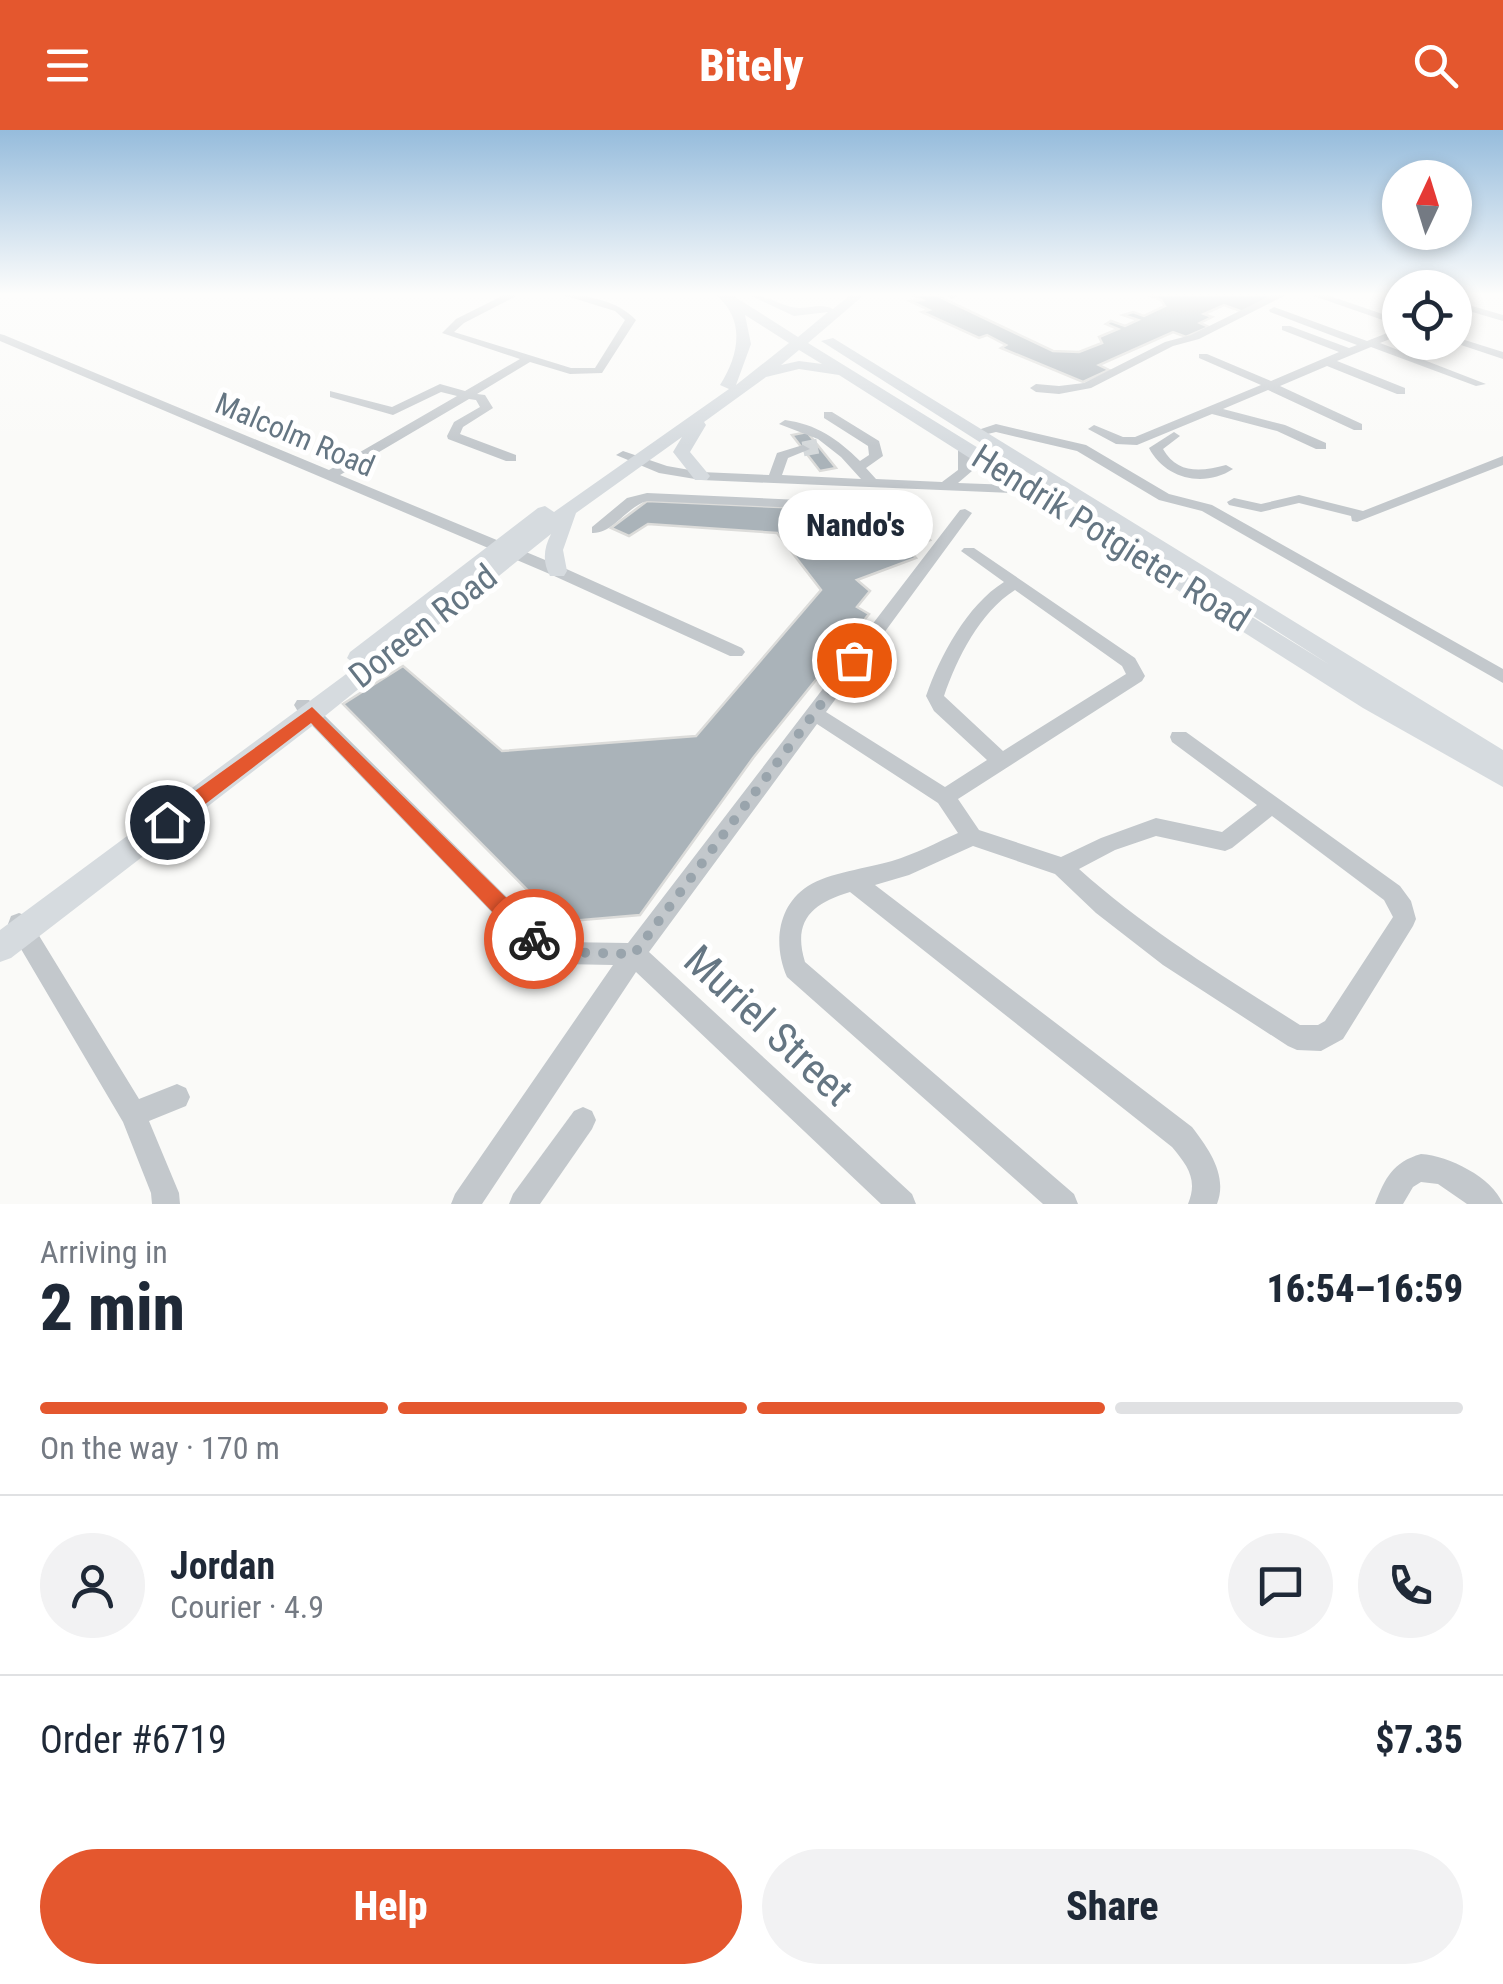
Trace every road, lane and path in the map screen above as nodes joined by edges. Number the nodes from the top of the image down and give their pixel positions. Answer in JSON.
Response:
{"nodes":[{"id":1,"x":19,"y":345,"type":"edge"},
{"id":2,"x":482,"y":345,"type":"edge"},
{"id":3,"x":616,"y":345,"type":"edge"},
{"id":4,"x":747,"y":345,"type":"edge"},
{"id":5,"x":785,"y":345,"type":"edge"},
{"id":6,"x":790,"y":345,"type":"edge"},
{"id":7,"x":815,"y":345,"type":"edge"},
{"id":8,"x":819,"y":345,"type":"edge"},
{"id":9,"x":1167,"y":345,"type":"edge"},
{"id":10,"x":1332,"y":345,"type":"edge"},
{"id":11,"x":1369,"y":345,"type":"joint"},
{"id":12,"x":1472,"y":346,"type":"edge"},
{"id":13,"x":1351,"y":352,"type":"junction"},
{"id":14,"x":1202,"y":356,"type":"dead end"},
{"id":15,"x":1503,"y":356,"type":"edge"},
{"id":16,"x":526,"y":360,"type":"junction"},
{"id":17,"x":1328,"y":362,"type":"junction"},
{"id":18,"x":758,"y":376,"type":"junction"},
{"id":19,"x":854,"y":376,"type":"junction"},
{"id":20,"x":1480,"y":384,"type":"dead end"},
{"id":21,"x":728,"y":385,"type":"junction"},
{"id":22,"x":1273,"y":386,"type":"junction"},
{"id":23,"x":1036,"y":388,"type":"dead end"},
{"id":24,"x":1402,"y":391,"type":"dead end"},
{"id":25,"x":334,"y":394,"type":"dead end"},
{"id":26,"x":470,"y":394,"type":"junction"},
{"id":27,"x":706,"y":414,"type":"junction"},
{"id":28,"x":1208,"y":414,"type":"junction"},
{"id":29,"x":828,"y":415,"type":"dead end"},
{"id":30,"x":785,"y":424,"type":"dead end"},
{"id":31,"x":1358,"y":427,"type":"dead end"},
{"id":32,"x":1094,"y":429,"type":"dead end"},
{"id":33,"x":970,"y":439,"type":"junction"},
{"id":34,"x":1321,"y":446,"type":"dead end"},
{"id":35,"x":818,"y":447,"type":"junction"},
{"id":36,"x":630,"y":457,"type":"junction"},
{"id":37,"x":511,"y":458,"type":"dead end"},
{"id":38,"x":1503,"y":460,"type":"edge"},
{"id":39,"x":860,"y":467,"type":"junction"},
{"id":40,"x":1226,"y":469,"type":"dead end"},
{"id":41,"x":328,"y":476,"type":"junction"},
{"id":42,"x":701,"y":476,"type":"junction"},
{"id":43,"x":774,"y":479,"type":"junction"},
{"id":44,"x":873,"y":484,"type":"junction"},
{"id":45,"x":945,"y":486,"type":"junction"},
{"id":46,"x":1035,"y":490,"type":"junction"},
{"id":47,"x":1234,"y":502,"type":"dead end"},
{"id":48,"x":822,"y":505,"type":"dead end"},
{"id":49,"x":572,"y":507,"type":"junction"},
{"id":50,"x":965,"y":513,"type":"dead end"},
{"id":51,"x":598,"y":530,"type":"dead end"},
{"id":52,"x":507,"y":550,"type":"junction"},
{"id":53,"x":969,"y":551,"type":"dead end"},
{"id":54,"x":558,"y":571,"type":"junction"},
{"id":55,"x":1016,"y":583,"type":"junction"},
{"id":56,"x":736,"y":652,"type":"dead end"},
{"id":57,"x":1503,"y":677,"type":"edge"},
{"id":58,"x":308,"y":710,"type":"junction"},
{"id":59,"x":814,"y":713,"type":"junction"},
{"id":60,"x":1179,"y":737,"type":"dead end"},
{"id":61,"x":1002,"y":761,"type":"junction"},
{"id":62,"x":1503,"y":763,"type":"edge"},
{"id":63,"x":1503,"y":777,"type":"edge"},
{"id":64,"x":944,"y":798,"type":"junction"},
{"id":65,"x":1270,"y":806,"type":"junction"},
{"id":66,"x":972,"y":837,"type":"junction"},
{"id":67,"x":1062,"y":867,"type":"junction"},
{"id":68,"x":855,"y":883,"type":"junction"},
{"id":69,"x":13,"y":927,"type":"edge"},
{"id":70,"x":0,"y":948,"type":"edge"},
{"id":71,"x":634,"y":954,"type":"junction"},
{"id":72,"x":178,"y":1097,"type":"dead end"},
{"id":73,"x":132,"y":1114,"type":"junction"},
{"id":74,"x":583,"y":1120,"type":"dead end"},
{"id":75,"x":166,"y":1204,"type":"edge"},
{"id":76,"x":465,"y":1204,"type":"edge"},
{"id":77,"x":523,"y":1204,"type":"edge"},
{"id":78,"x":902,"y":1204,"type":"edge"},
{"id":79,"x":1064,"y":1204,"type":"edge"},
{"id":80,"x":1202,"y":1204,"type":"edge"},
{"id":81,"x":1389,"y":1204,"type":"edge"},
{"id":82,"x":1489,"y":1204,"type":"edge"}],
"edges":[{"from":1,"to":41,"type":"street","name":"Malcolm Road"},
{"from":2,"to":16,"type":"street"},
{"from":3,"to":16,"type":"street"},
{"from":4,"to":21,"type":"main road"},
{"from":5,"to":21,"type":"main road","name":"Doreen Road"},
{"from":6,"to":18,"type":"main road","name":"Doreen Road"},
{"from":7,"to":19,"type":"main road","name":"Hendrik Potgieter Road"},
{"from":8,"to":33,"type":"main road","name":"Hendrik Potgieter Road"},
{"from":9,"to":23,"type":"street"},
{"from":10,"to":13,"type":"street"},
{"from":11,"to":13,"type":"street"},
{"from":11,"to":20,"type":"street"},
{"from":12,"to":15,"type":"street"},
{"from":13,"to":17,"type":"street"},
{"from":14,"to":22,"type":"street"},
{"from":16,"to":26,"type":"street"},
{"from":17,"to":22,"type":"street"},
{"from":17,"to":24,"type":"street"},
{"from":18,"to":19,"type":"main road"},
{"from":18,"to":27,"type":"main road","name":"Doreen Road"},
{"from":19,"to":33,"type":"main road","name":"Hendrik Potgieter Road"},
{"from":21,"to":36,"type":"main road","name":"Doreen Road"},
{"from":22,"to":28,"type":"street"},
{"from":22,"to":31,"type":"street"},
{"from":25,"to":26,"type":"street"},
{"from":26,"to":37,"type":"street"},
{"from":26,"to":41,"type":"street"},
{"from":27,"to":36,"type":"main road","name":"Doreen Road"},
{"from":27,"to":42,"type":"main road"},
{"from":28,"to":32,"type":"street"},
{"from":28,"to":34,"type":"street"},
{"from":28,"to":40,"type":"street"},
{"from":29,"to":39,"type":"street"},
{"from":30,"to":35,"type":"street"},
{"from":33,"to":45,"type":"street"},
{"from":33,"to":46,"type":"main road","name":"Hendrik Potgieter Road"},
{"from":33,"to":57,"type":"street"},
{"from":33,"to":62,"type":"main road","name":"Hendrik Potgieter Road"},
{"from":35,"to":39,"type":"street"},
{"from":35,"to":43,"type":"street"},
{"from":36,"to":42,"type":"street"},
{"from":36,"to":49,"type":"main road","name":"Doreen Road"},
{"from":36,"to":52,"type":"main road","name":"Doreen Road"},
{"from":38,"to":47,"type":"street"},
{"from":39,"to":44,"type":"street"},
{"from":41,"to":52,"type":"street","name":"Malcolm Road"},
{"from":42,"to":43,"type":"street"},
{"from":43,"to":44,"type":"street"},
{"from":44,"to":45,"type":"street"},
{"from":45,"to":46,"type":"street"},
{"from":46,"to":63,"type":"main road","name":"Hendrik Potgieter Road"},
{"from":48,"to":51,"type":"street"},
{"from":49,"to":52,"type":"main road","name":"Doreen Road"},
{"from":49,"to":54,"type":"main road"},
{"from":50,"to":59,"type":"street"},
{"from":52,"to":54,"type":"street","name":"Malcolm Road"},
{"from":52,"to":58,"type":"main road","name":"Doreen Road"},
{"from":53,"to":55,"type":"street"},
{"from":54,"to":56,"type":"street","name":"Malcolm Road"},
{"from":55,"to":61,"type":"street"},
{"from":55,"to":61,"type":"street"},
{"from":58,"to":69,"type":"main road","name":"Doreen Road"},
{"from":58,"to":71,"type":"street","name":"Muriel Street"},
{"from":59,"to":64,"type":"street"},
{"from":59,"to":71,"type":"street"},
{"from":60,"to":65,"type":"street"},
{"from":61,"to":64,"type":"street"},
{"from":64,"to":66,"type":"street"},
{"from":65,"to":67,"type":"street"},
{"from":65,"to":67,"type":"street"},
{"from":66,"to":67,"type":"street"},
{"from":66,"to":68,"type":"street"},
{"from":68,"to":79,"type":"street"},
{"from":68,"to":80,"type":"street"},
{"from":69,"to":70,"type":"main road","name":"Doreen Road"},
{"from":69,"to":73,"type":"street"},
{"from":71,"to":76,"type":"street"},
{"from":71,"to":78,"type":"street","name":"Muriel Street"},
{"from":72,"to":73,"type":"street"},
{"from":73,"to":75,"type":"street"},
{"from":74,"to":77,"type":"street"},
{"from":81,"to":82,"type":"street"}]}
